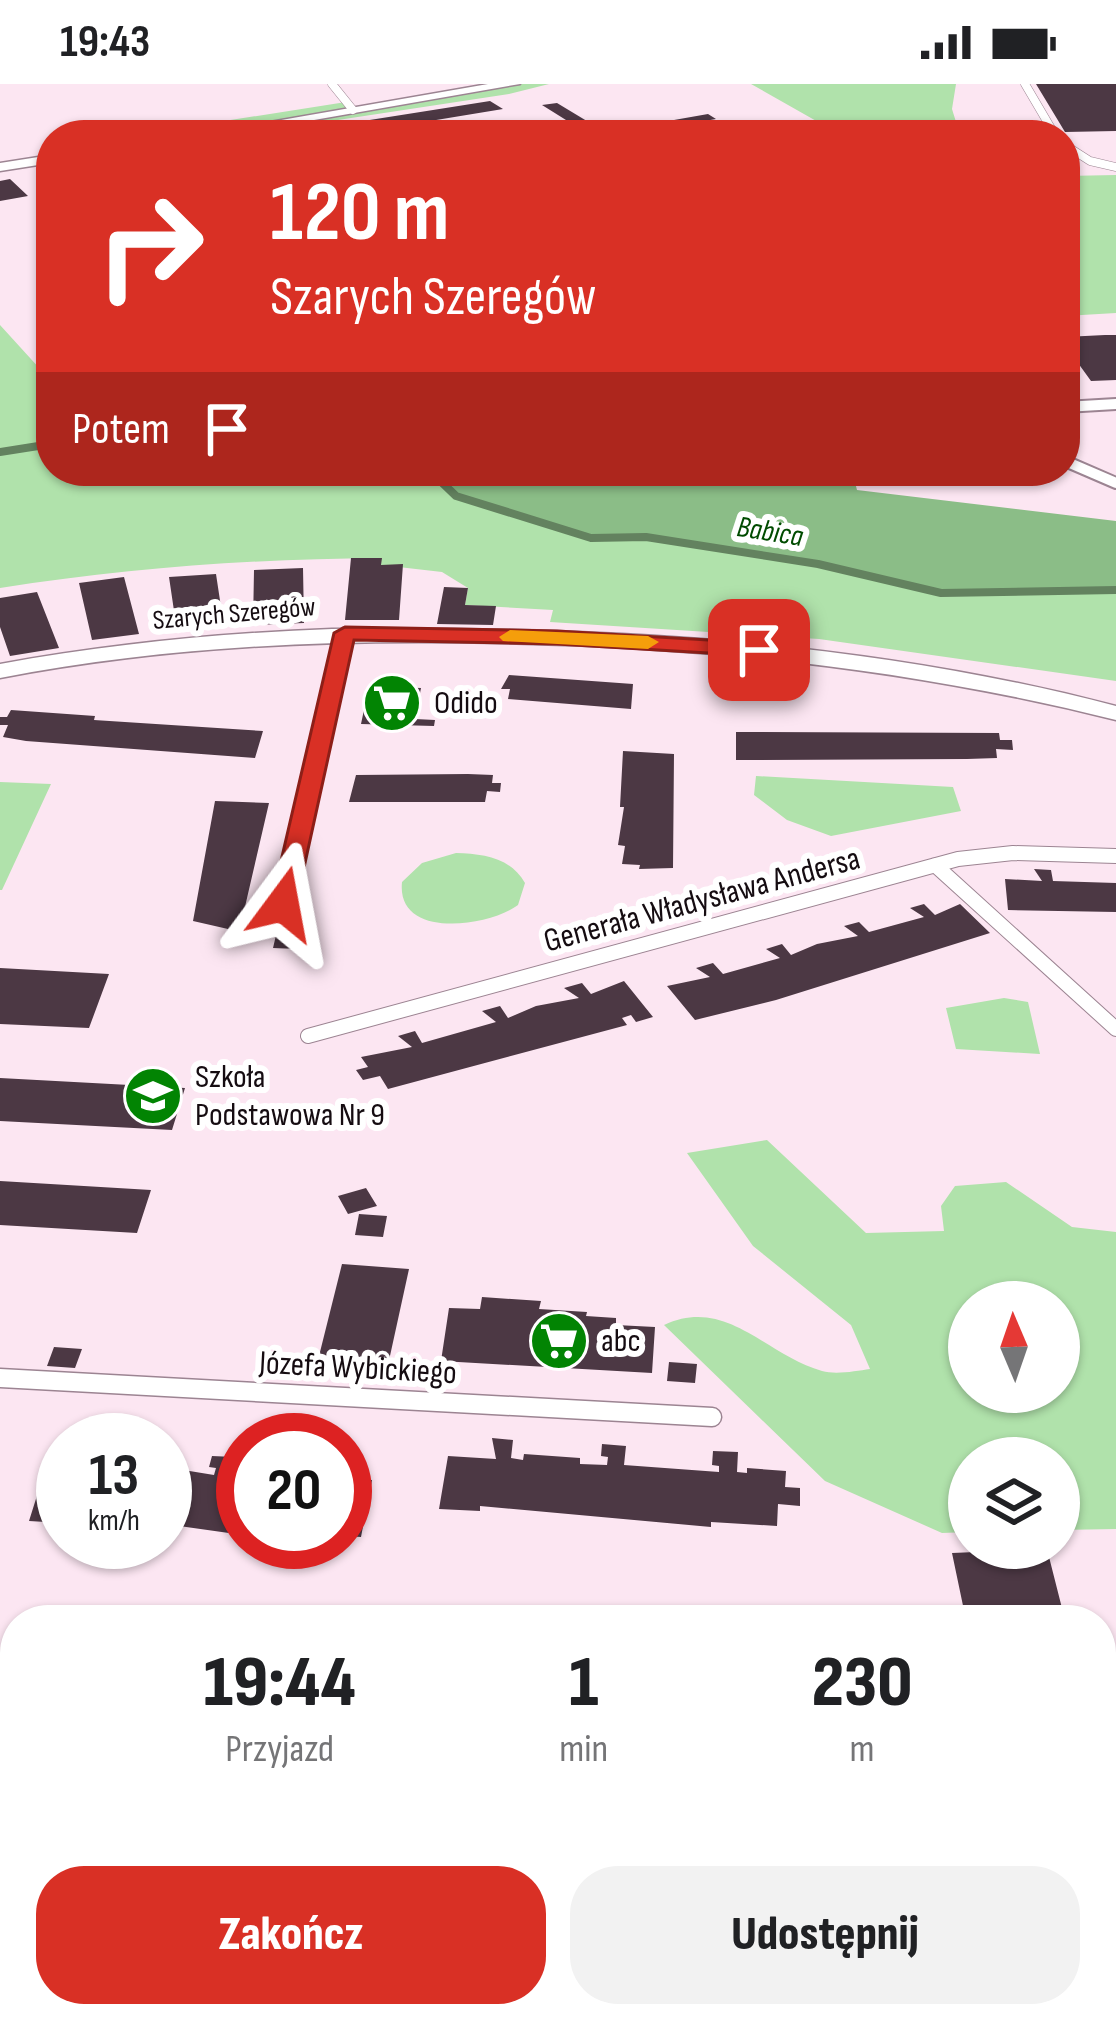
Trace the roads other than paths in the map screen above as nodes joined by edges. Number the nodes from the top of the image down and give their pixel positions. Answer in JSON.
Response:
{"nodes":[{"id":1,"x":332,"y":84,"type":"edge"},
{"id":2,"x":1025,"y":84,"type":"edge"},
{"id":3,"x":507,"y":88,"type":"edge"},
{"id":4,"x":352,"y":110,"type":"junction"},
{"id":5,"x":292,"y":120,"type":"edge"},
{"id":6,"x":1046,"y":120,"type":"edge"},
{"id":7,"x":1080,"y":155,"type":"edge"},
{"id":8,"x":36,"y":161,"type":"edge"},
{"id":9,"x":0,"y":167,"type":"edge"},
{"id":10,"x":1116,"y":167,"type":"edge"},
{"id":11,"x":1116,"y":404,"type":"edge"},
{"id":12,"x":1080,"y":406,"type":"edge"},
{"id":13,"x":1080,"y":467,"type":"edge"},
{"id":14,"x":1116,"y":483,"type":"edge"},
{"id":15,"x":345,"y":633,"type":"junction"},
{"id":16,"x":0,"y":671,"type":"edge"},
{"id":17,"x":1116,"y":713,"type":"edge"},
{"id":18,"x":1116,"y":856,"type":"edge"},
{"id":19,"x":935,"y":865,"type":"junction"},
{"id":20,"x":283,"y":904,"type":"dead end"},
{"id":21,"x":1116,"y":1029,"type":"edge"},
{"id":22,"x":308,"y":1036,"type":"dead end"},
{"id":23,"x":0,"y":1378,"type":"edge"},
{"id":24,"x":712,"y":1417,"type":"dead end"}],
"edges":[{"from":1,"to":4,"type":"lane"},
{"from":2,"to":6,"type":"lane"},
{"from":3,"to":4,"type":"street"},
{"from":4,"to":5,"type":"street"},
{"from":7,"to":10,"type":"lane"},
{"from":8,"to":9,"type":"street"},
{"from":11,"to":12,"type":"lane"},
{"from":13,"to":14,"type":"lane"},
{"from":15,"to":16,"type":"street","name":"Szarych Szeregów"},
{"from":15,"to":17,"type":"street","name":"Szarych Szeregów"},
{"from":15,"to":20,"type":"lane"},
{"from":18,"to":19,"type":"lane","name":"Generała Władysława Andersa"},
{"from":19,"to":21,"type":"lane"},
{"from":19,"to":22,"type":"lane","name":"Generała Władysława Andersa"},
{"from":23,"to":24,"type":"lane","name":"Józefa Wybickiego"}]}
